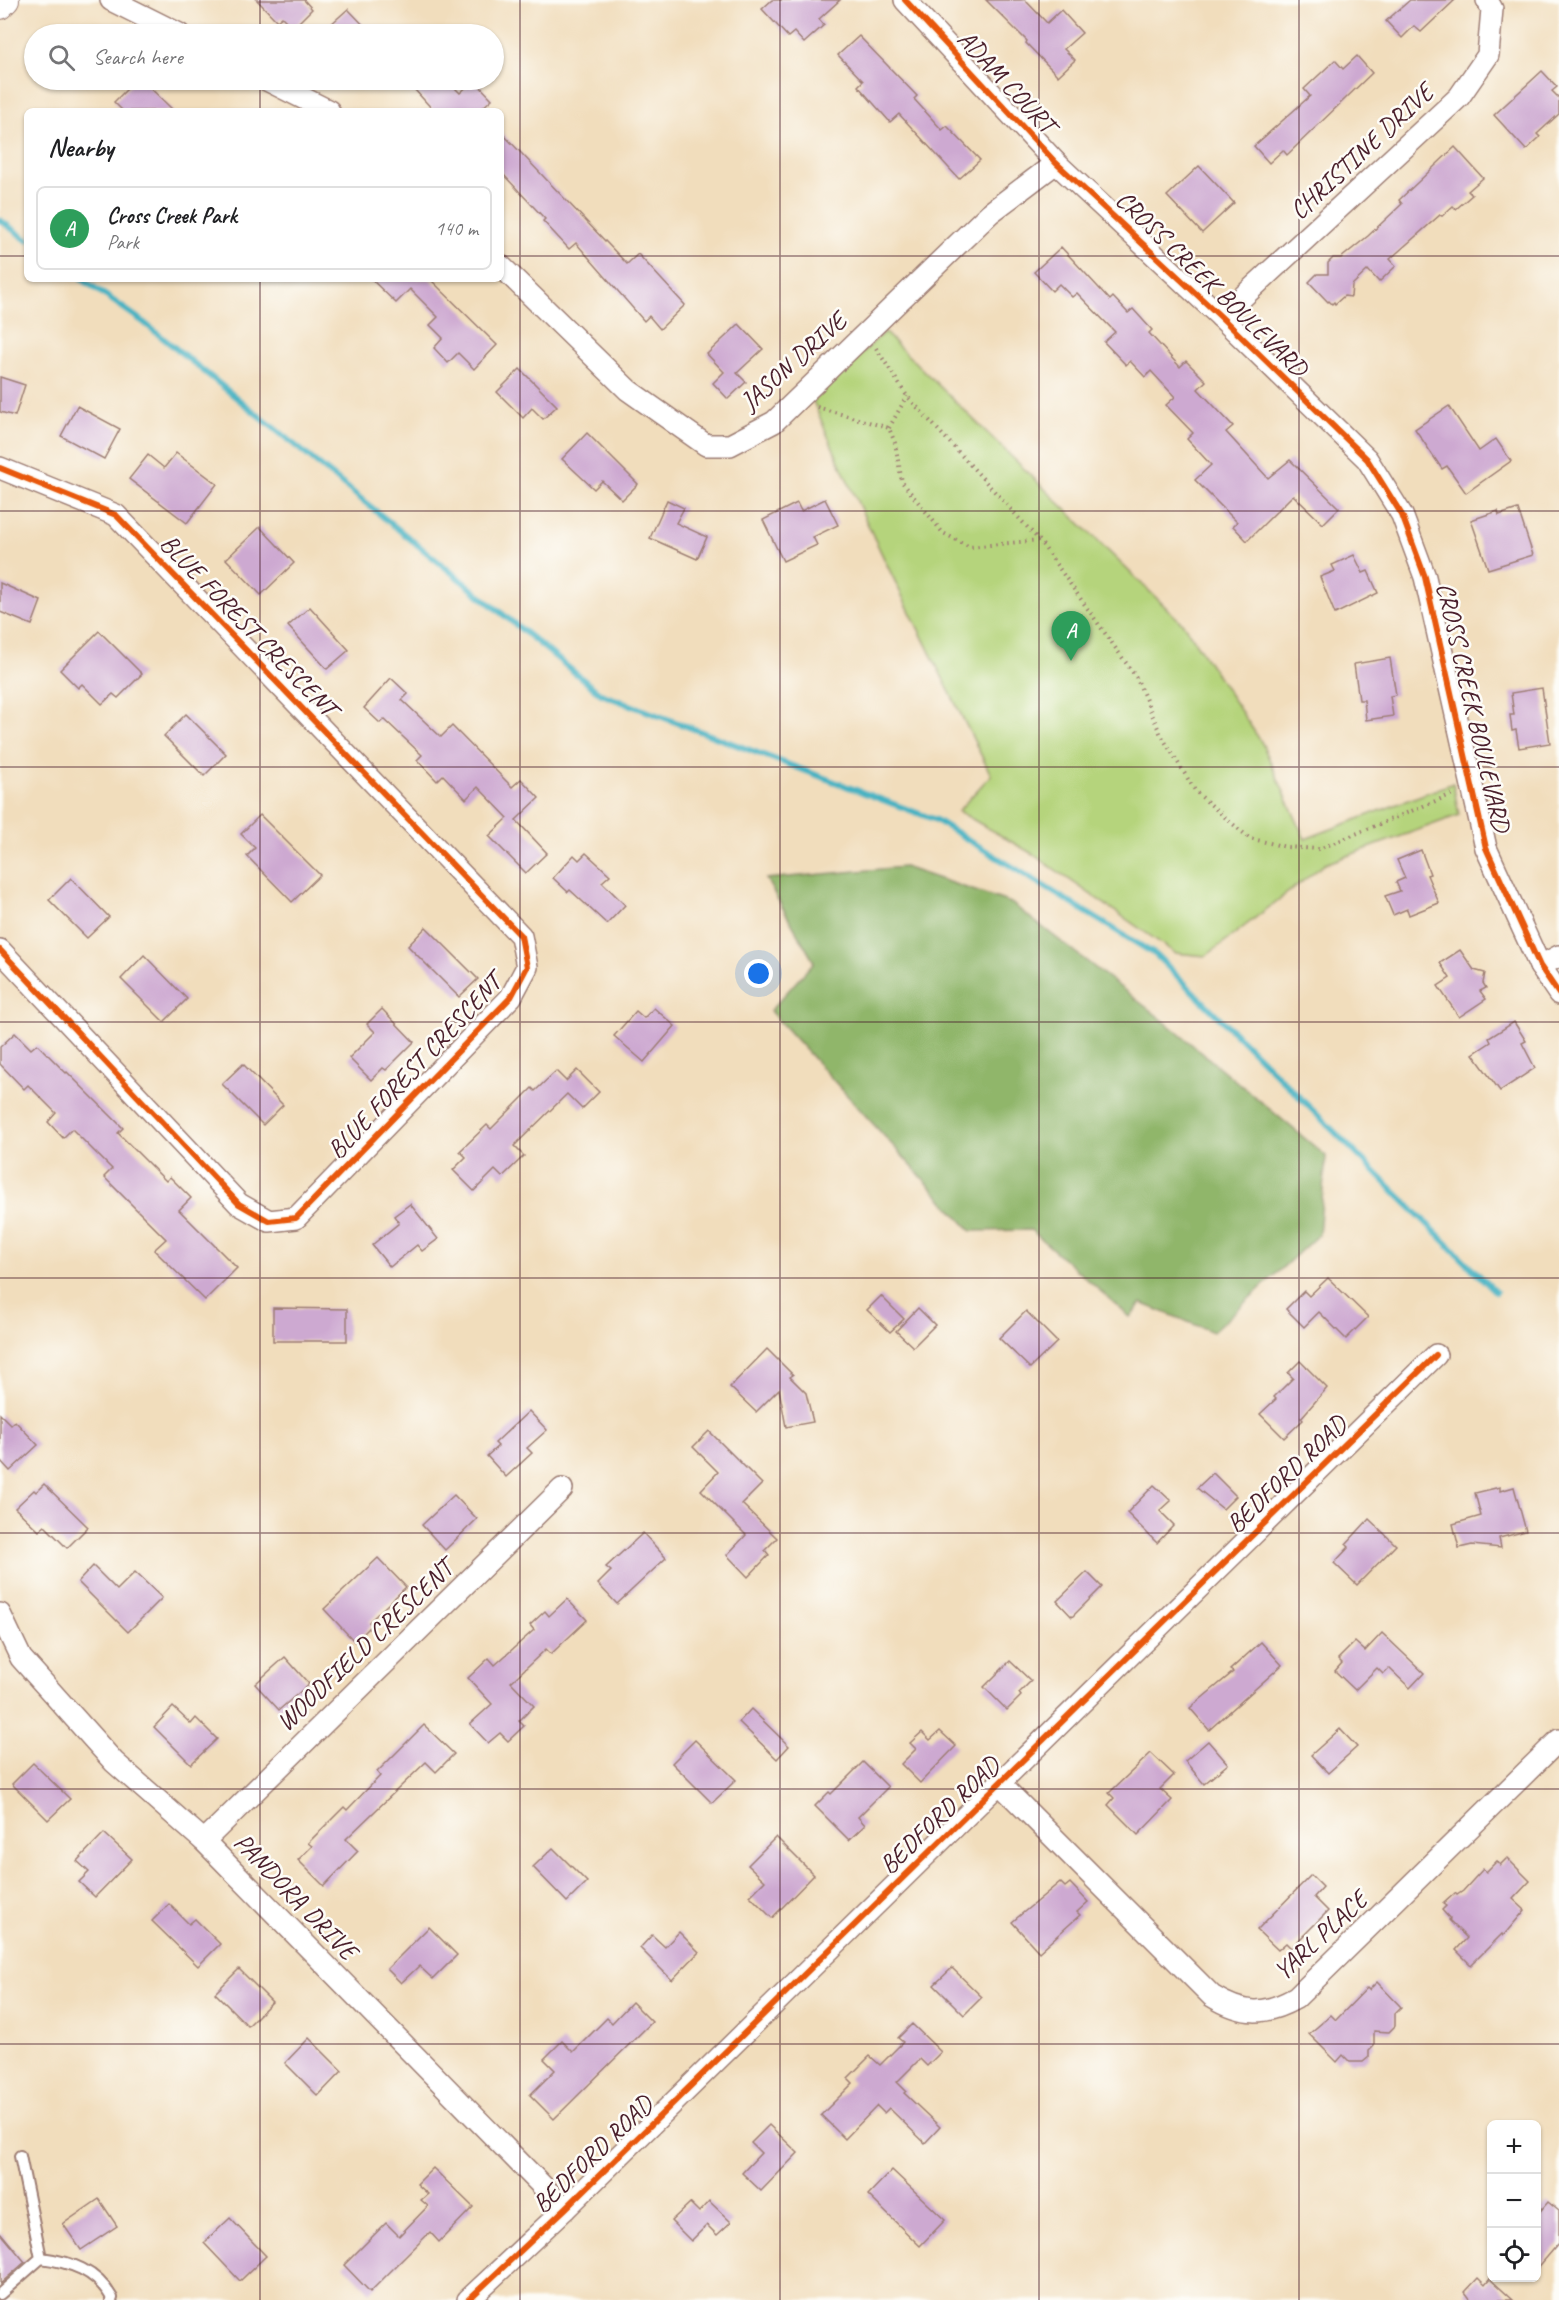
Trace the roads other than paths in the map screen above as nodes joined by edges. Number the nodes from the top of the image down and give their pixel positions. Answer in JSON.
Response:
{"nodes":[{"id":1,"x":6,"y":0,"type":"edge"},
{"id":2,"x":111,"y":0,"type":"edge"},
{"id":3,"x":905,"y":0,"type":"edge"},
{"id":4,"x":1487,"y":0,"type":"edge"},
{"id":5,"x":0,"y":6,"type":"edge"},
{"id":6,"x":159,"y":24,"type":"edge"},
{"id":7,"x":287,"y":90,"type":"edge"},
{"id":8,"x":323,"y":108,"type":"edge"},
{"id":9,"x":1056,"y":163,"type":"junction"},
{"id":10,"x":504,"y":269,"type":"edge"},
{"id":11,"x":1221,"y":317,"type":"junction"},
{"id":12,"x":0,"y":468,"type":"edge"},
{"id":13,"x":0,"y":950,"type":"edge"},
{"id":14,"x":1559,"y":956,"type":"edge"},
{"id":15,"x":1540,"y":966,"type":"junction"},
{"id":16,"x":1559,"y":994,"type":"edge"},
{"id":17,"x":1436,"y":1355,"type":"dead end"},
{"id":18,"x":562,"y":1489,"type":"dead end"},
{"id":19,"x":0,"y":1614,"type":"edge"},
{"id":20,"x":1559,"y":1740,"type":"edge"},
{"id":21,"x":999,"y":1784,"type":"junction"},
{"id":22,"x":204,"y":1841,"type":"junction"},
{"id":23,"x":20,"y":2156,"type":"dead end"},
{"id":24,"x":565,"y":2209,"type":"junction"},
{"id":25,"x":41,"y":2258,"type":"junction"},
{"id":26,"x":0,"y":2294,"type":"edge"},
{"id":27,"x":111,"y":2300,"type":"edge"},
{"id":28,"x":468,"y":2300,"type":"edge"}],
"edges":[{"from":1,"to":5,"type":"street"},
{"from":2,"to":6,"type":"street"},
{"from":3,"to":9,"type":"street","name":"ADAM COURT"},
{"from":4,"to":11,"type":"street","name":"CHRISTINE DRIVE"},
{"from":7,"to":8,"type":"street"},
{"from":9,"to":10,"type":"street","name":"JASON DRIVE"},
{"from":9,"to":11,"type":"street","name":"CROSS CREEK BOULEVARD"},
{"from":11,"to":15,"type":"street","name":"CROSS CREEK BOULEVARD"},
{"from":12,"to":13,"type":"street","name":"BLUE FOREST CRESCENT"},
{"from":14,"to":15,"type":"street"},
{"from":15,"to":16,"type":"street","name":"CROSS CREEK BOULEVARD"},
{"from":17,"to":21,"type":"street","name":"BEDFORD ROAD"},
{"from":18,"to":22,"type":"street","name":"WOODFIELD CRESCENT"},
{"from":19,"to":22,"type":"street","name":"PANDORA DRIVE"},
{"from":20,"to":21,"type":"street","name":"YARL PLACE"},
{"from":21,"to":24,"type":"street","name":"BEDFORD ROAD"},
{"from":22,"to":24,"type":"street","name":"PANDORA DRIVE"},
{"from":23,"to":25,"type":"lane"},
{"from":24,"to":28,"type":"street","name":"BEDFORD ROAD"},
{"from":25,"to":26,"type":"lane"},
{"from":25,"to":27,"type":"lane"}]}
